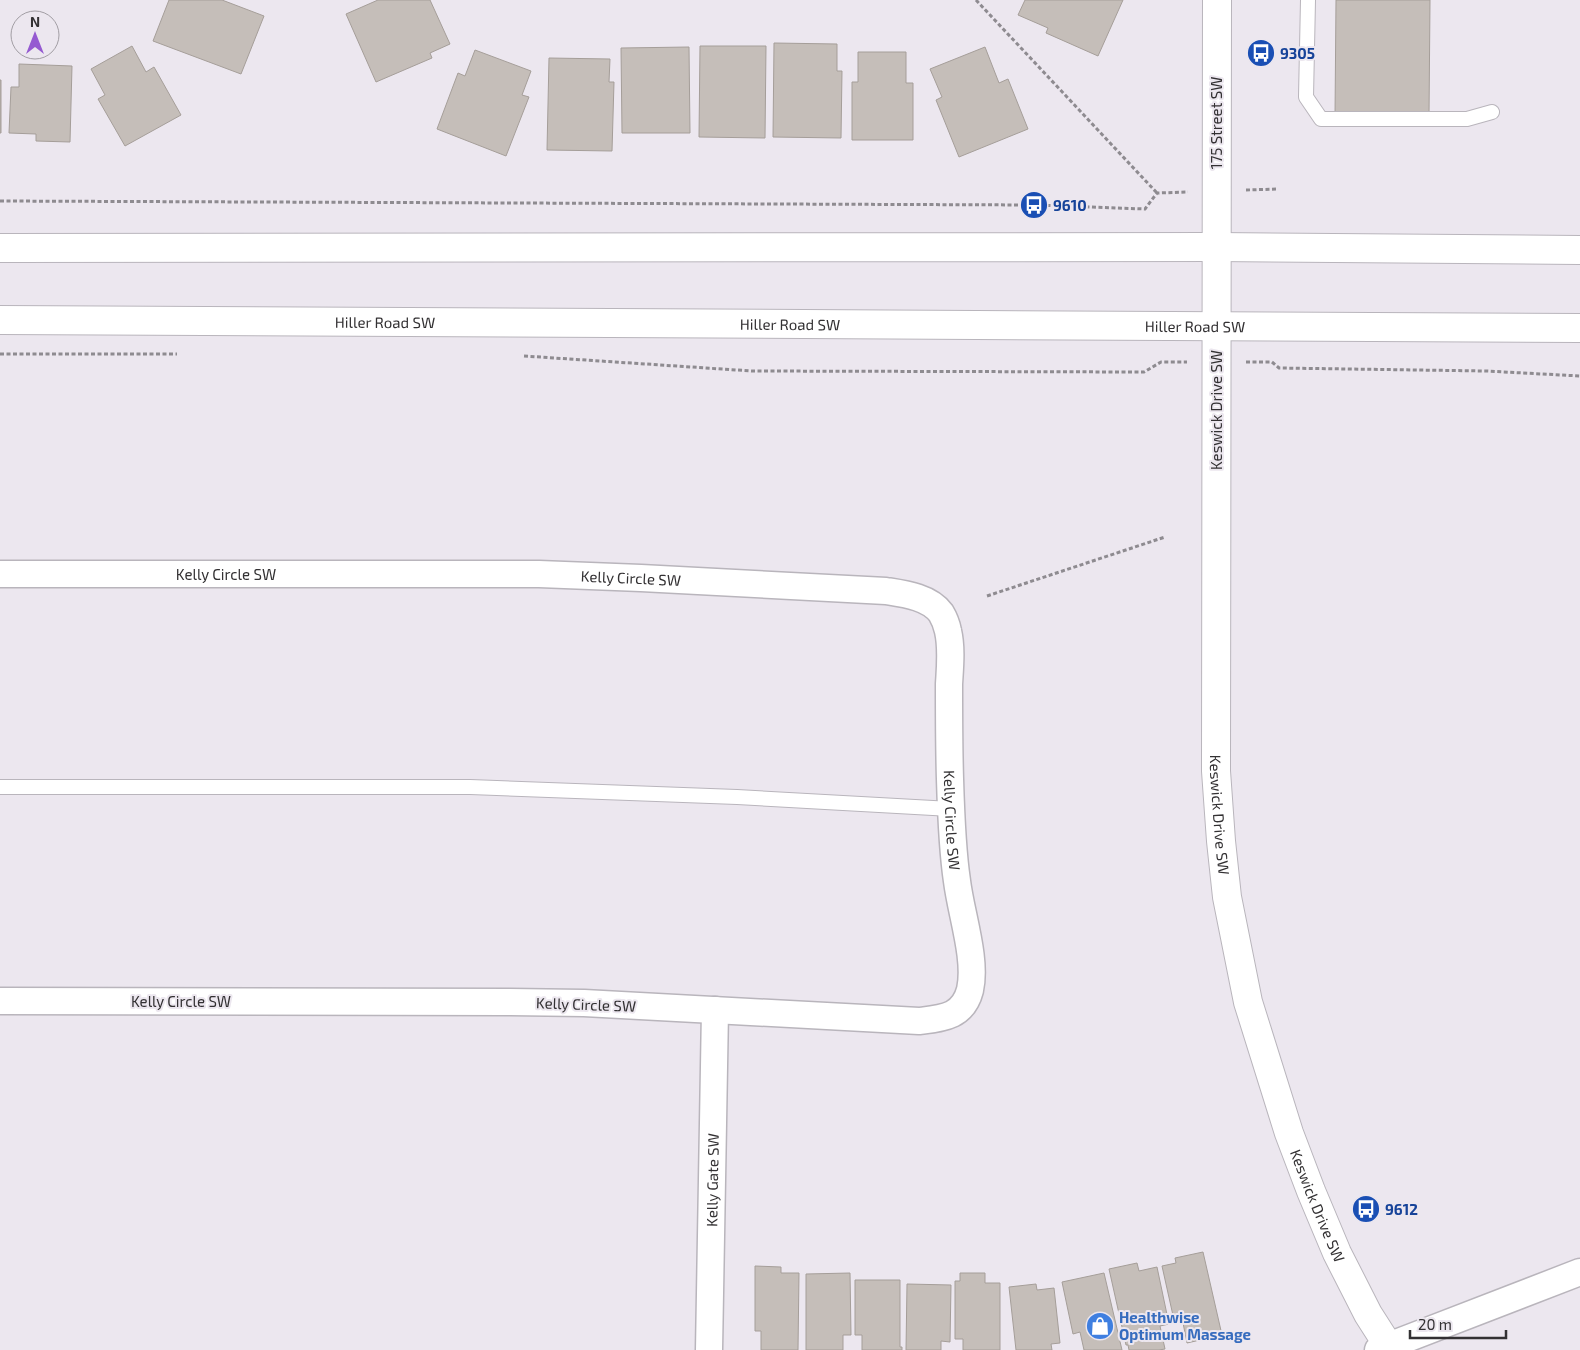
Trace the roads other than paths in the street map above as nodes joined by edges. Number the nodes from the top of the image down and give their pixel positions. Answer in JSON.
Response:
{"nodes":[{"id":1,"x":1217,"y":0,"type":"edge"},
{"id":2,"x":1308,"y":0,"type":"edge"},
{"id":3,"x":1492,"y":112,"type":"dead end"},
{"id":4,"x":1216,"y":247,"type":"junction"},
{"id":5,"x":0,"y":248,"type":"edge"},
{"id":6,"x":1580,"y":250,"type":"edge"},
{"id":7,"x":0,"y":320,"type":"edge"},
{"id":8,"x":1216,"y":326,"type":"junction"},
{"id":9,"x":1580,"y":328,"type":"edge"},
{"id":10,"x":0,"y":574,"type":"edge"},
{"id":11,"x":0,"y":787,"type":"edge"},
{"id":12,"x":951,"y":809,"type":"junction"},
{"id":13,"x":0,"y":1001,"type":"edge"},
{"id":14,"x":715,"y":1010,"type":"junction"},
{"id":15,"x":1580,"y":1272,"type":"edge"},
{"id":16,"x":1386,"y":1349,"type":"edge"},
{"id":17,"x":709,"y":1350,"type":"edge"}],
"edges":[{"from":1,"to":4,"type":"main road","name":"175 Street SW"},
{"from":2,"to":3,"type":"lane"},
{"from":4,"to":5,"type":"main road"},
{"from":4,"to":6,"type":"main road"},
{"from":4,"to":8,"type":"main road","name":"Keswick Drive SW"},
{"from":7,"to":8,"type":"main road","name":"Hiller Road SW"},
{"from":8,"to":9,"type":"main road","name":"Hiller Road SW"},
{"from":8,"to":16,"type":"main road","name":"Keswick Drive SW"},
{"from":10,"to":12,"type":"street","name":"Kelly Circle SW"},
{"from":11,"to":12,"type":"lane"},
{"from":12,"to":14,"type":"street","name":"Kelly Circle SW"},
{"from":13,"to":14,"type":"street","name":"Kelly Circle SW"},
{"from":14,"to":17,"type":"street","name":"Kelly Gate SW"},
{"from":15,"to":16,"type":"street"}]}
